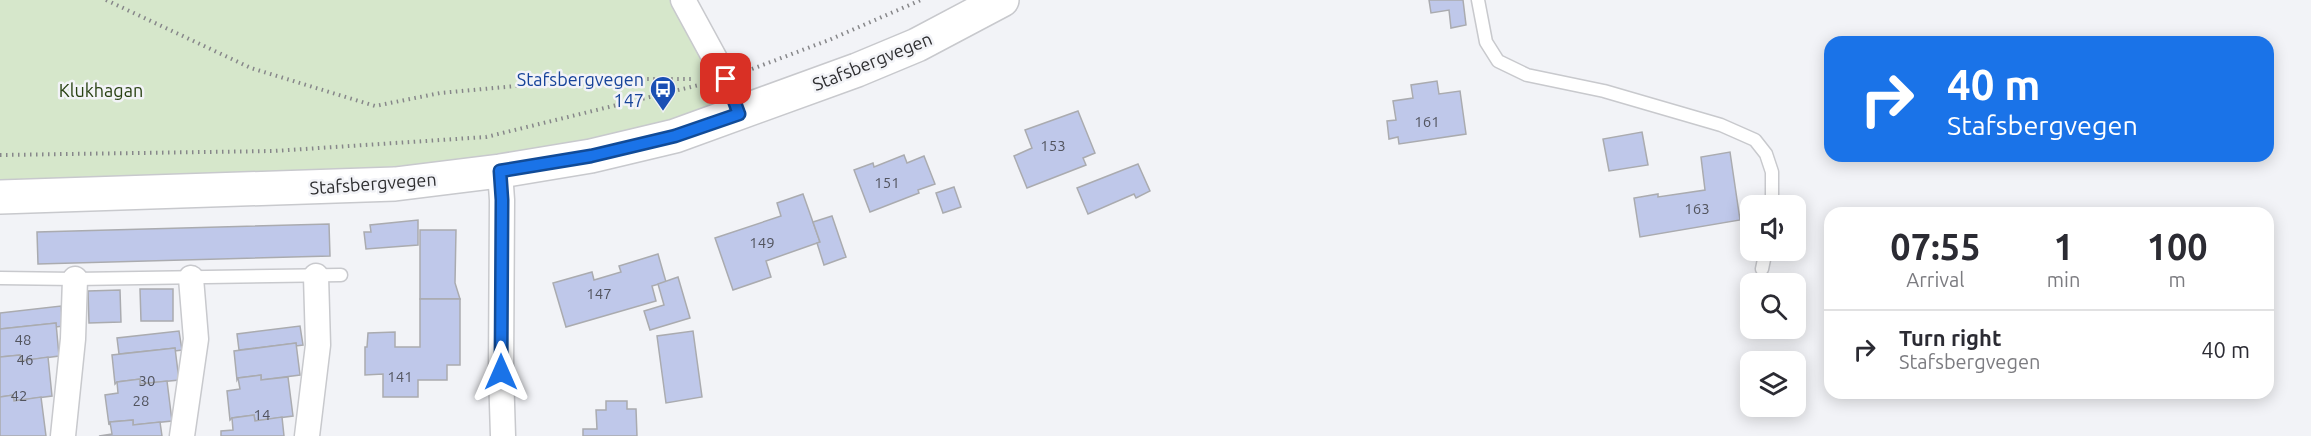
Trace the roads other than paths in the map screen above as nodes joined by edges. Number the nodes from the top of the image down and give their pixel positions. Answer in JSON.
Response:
{"nodes":[{"id":1,"x":683,"y":0,"type":"edge"},
{"id":2,"x":1002,"y":0,"type":"edge"},
{"id":3,"x":1478,"y":0,"type":"edge"},
{"id":4,"x":739,"y":114,"type":"junction"},
{"id":5,"x":500,"y":171,"type":"junction"},
{"id":6,"x":1772,"y":195,"type":"edge"},
{"id":7,"x":0,"y":197,"type":"edge"},
{"id":8,"x":1764,"y":261,"type":"edge"},
{"id":9,"x":1762,"y":269,"type":"dead end"},
{"id":10,"x":341,"y":275,"type":"dead end"},
{"id":11,"x":316,"y":276,"type":"junction"},
{"id":12,"x":0,"y":278,"type":"edge"},
{"id":13,"x":191,"y":278,"type":"junction"},
{"id":14,"x":75,"y":279,"type":"junction"},
{"id":15,"x":63,"y":436,"type":"edge"},
{"id":16,"x":182,"y":436,"type":"edge"},
{"id":17,"x":307,"y":436,"type":"edge"},
{"id":18,"x":503,"y":436,"type":"edge"}],
"edges":[{"from":1,"to":4,"type":"street"},
{"from":2,"to":4,"type":"main road","name":"Stafsbergvegen"},
{"from":3,"to":6,"type":"lane"},
{"from":4,"to":5,"type":"main road","name":"Stafsbergvegen"},
{"from":5,"to":7,"type":"main road","name":"Stafsbergvegen"},
{"from":5,"to":18,"type":"street"},
{"from":8,"to":9,"type":"lane"},
{"from":10,"to":11,"type":"lane"},
{"from":11,"to":13,"type":"lane"},
{"from":11,"to":17,"type":"street"},
{"from":12,"to":14,"type":"lane"},
{"from":13,"to":14,"type":"lane"},
{"from":13,"to":16,"type":"street"},
{"from":14,"to":15,"type":"street"}]}
